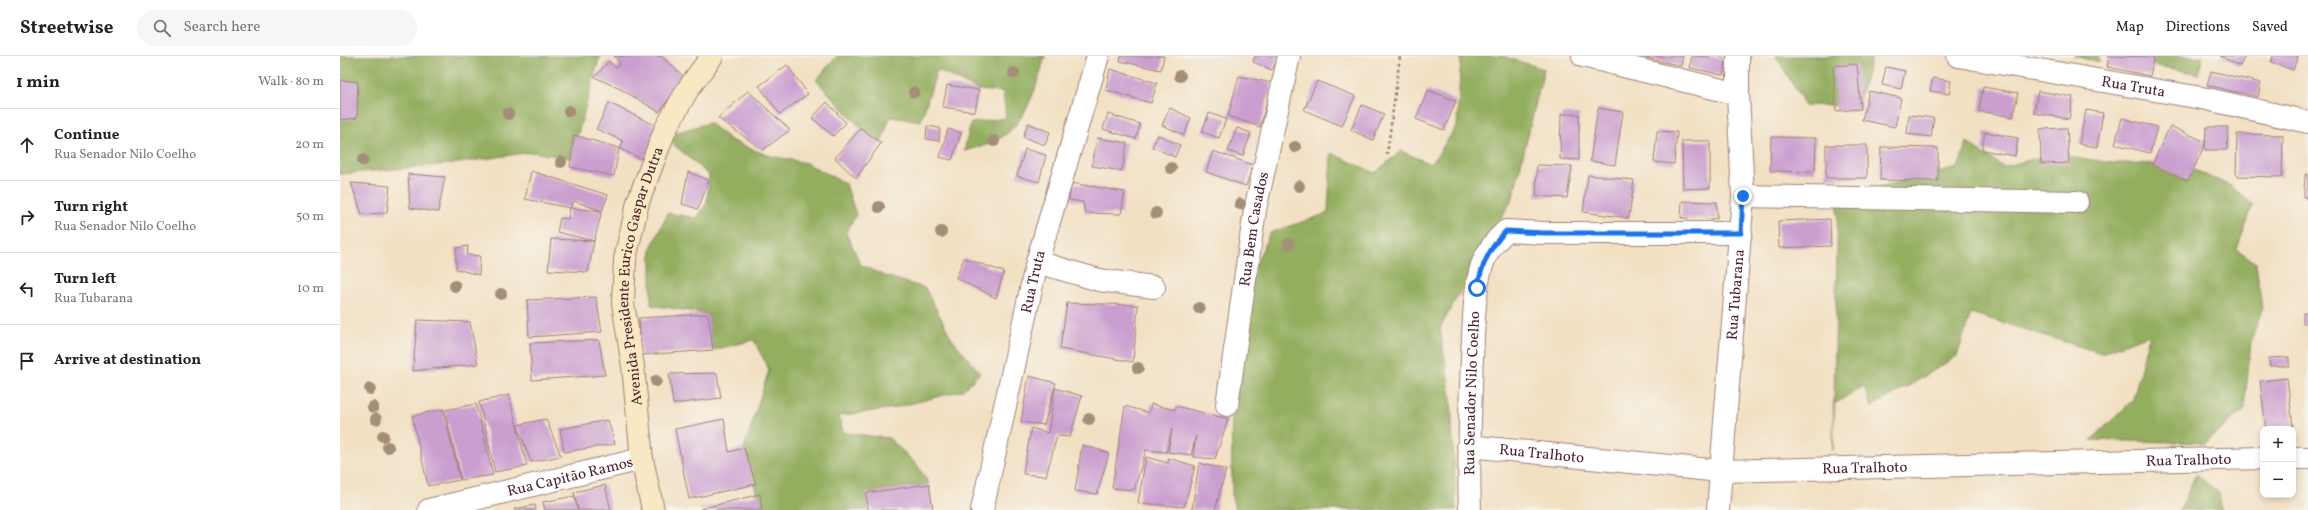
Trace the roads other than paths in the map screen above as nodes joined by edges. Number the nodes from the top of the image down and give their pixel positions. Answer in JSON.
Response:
{"nodes":[{"id":1,"x":712,"y":56,"type":"edge"},
{"id":2,"x":1098,"y":56,"type":"edge"},
{"id":3,"x":1289,"y":56,"type":"edge"},
{"id":4,"x":1583,"y":56,"type":"edge"},
{"id":5,"x":1738,"y":56,"type":"edge"},
{"id":6,"x":1958,"y":56,"type":"edge"},
{"id":7,"x":1738,"y":94,"type":"junction"},
{"id":8,"x":2308,"y":122,"type":"edge"},
{"id":9,"x":1743,"y":196,"type":"junction"},
{"id":10,"x":2077,"y":202,"type":"dead end"},
{"id":11,"x":1741,"y":233,"type":"junction"},
{"id":12,"x":1037,"y":262,"type":"junction"},
{"id":13,"x":1154,"y":287,"type":"dead end"},
{"id":14,"x":1227,"y":404,"type":"dead end"},
{"id":15,"x":1468,"y":446,"type":"junction"},
{"id":16,"x":2260,"y":458,"type":"edge"},
{"id":17,"x":2296,"y":458,"type":"edge"},
{"id":18,"x":2308,"y":458,"type":"edge"},
{"id":19,"x":642,"y":459,"type":"junction"},
{"id":20,"x":1720,"y":471,"type":"junction"},
{"id":21,"x":429,"y":510,"type":"edge"},
{"id":22,"x":653,"y":510,"type":"edge"},
{"id":23,"x":982,"y":510,"type":"edge"},
{"id":24,"x":1470,"y":510,"type":"edge"},
{"id":25,"x":1718,"y":510,"type":"edge"}],
"edges":[{"from":1,"to":19,"type":"main road","name":"Avenida Presidente Eurico Gaspar Dutra"},
{"from":2,"to":12,"type":"street","name":"Rua Truta"},
{"from":3,"to":14,"type":"street","name":"Rua Bem Casados"},
{"from":4,"to":7,"type":"street"},
{"from":5,"to":7,"type":"street","name":"Rua Tubarana"},
{"from":6,"to":8,"type":"street","name":"Rua Truta"},
{"from":7,"to":9,"type":"street","name":"Rua Tubarana"},
{"from":9,"to":10,"type":"street"},
{"from":9,"to":11,"type":"street","name":"Rua Tubarana"},
{"from":11,"to":15,"type":"street","name":"Rua Senador Nilo Coelho"},
{"from":11,"to":20,"type":"street","name":"Rua Tubarana"},
{"from":12,"to":13,"type":"street"},
{"from":12,"to":23,"type":"street","name":"Rua Truta"},
{"from":15,"to":20,"type":"street","name":"Rua Tralhoto"},
{"from":15,"to":24,"type":"street","name":"Rua Senador Nilo Coelho"},
{"from":16,"to":20,"type":"street","name":"Rua Tralhoto"},
{"from":17,"to":18,"type":"street"},
{"from":19,"to":21,"type":"street","name":"Rua Capitão Ramos"},
{"from":19,"to":22,"type":"main road","name":"Avenida Presidente Eurico Gaspar Dutra"},
{"from":20,"to":25,"type":"street","name":"Rua Tubarana"}]}
